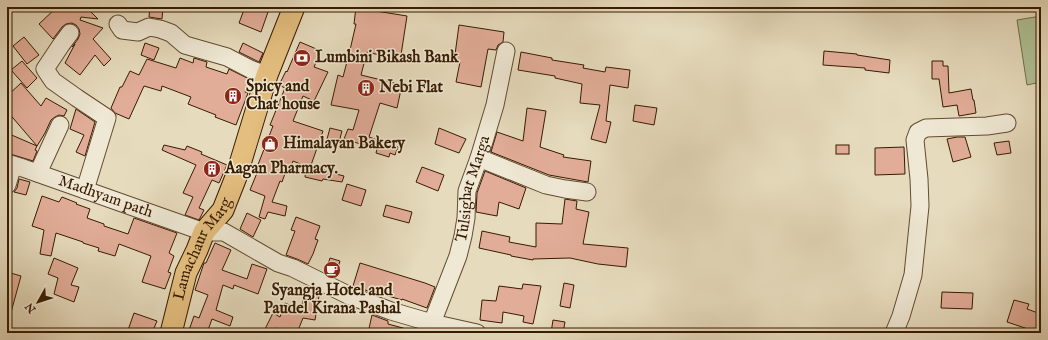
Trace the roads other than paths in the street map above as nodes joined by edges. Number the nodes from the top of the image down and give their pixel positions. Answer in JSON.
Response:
{"nodes":[{"id":1,"x":294,"y":7,"type":"edge"},
{"id":2,"x":118,"y":24,"type":"dead end"},
{"id":3,"x":70,"y":33,"type":"dead end"},
{"id":4,"x":506,"y":51,"type":"dead end"},
{"id":5,"x":267,"y":75,"type":"junction"},
{"id":6,"x":1007,"y":123,"type":"dead end"},
{"id":7,"x":60,"y":125,"type":"dead end"},
{"id":8,"x":479,"y":158,"type":"junction"},
{"id":9,"x":10,"y":165,"type":"edge"},
{"id":10,"x":38,"y":173,"type":"junction"},
{"id":11,"x":7,"y":185,"type":"edge"},
{"id":12,"x":84,"y":190,"type":"junction"},
{"id":13,"x":587,"y":192,"type":"dead end"},
{"id":14,"x":204,"y":232,"type":"junction"},
{"id":15,"x":432,"y":323,"type":"junction"},
{"id":16,"x":171,"y":333,"type":"edge"},
{"id":17,"x":477,"y":333,"type":"edge"},
{"id":18,"x":894,"y":333,"type":"edge"}],
"edges":[{"from":1,"to":5,"type":"main road","name":"Lamachaur Marg"},
{"from":2,"to":5,"type":"street"},
{"from":3,"to":12,"type":"street"},
{"from":4,"to":8,"type":"street","name":"Tulsighat Marga"},
{"from":5,"to":14,"type":"main road","name":"Lamachaur Marg"},
{"from":6,"to":18,"type":"street"},
{"from":7,"to":10,"type":"street"},
{"from":8,"to":13,"type":"street"},
{"from":8,"to":15,"type":"street","name":"Tulsighat Marga"},
{"from":9,"to":10,"type":"street","name":"Madhyam path"},
{"from":9,"to":11,"type":"street"},
{"from":10,"to":12,"type":"street","name":"Madhyam path"},
{"from":12,"to":14,"type":"street","name":"Madhyam path"},
{"from":14,"to":15,"type":"street"},
{"from":14,"to":16,"type":"main road","name":"Lamachaur Marg"},
{"from":15,"to":17,"type":"street"}]}
